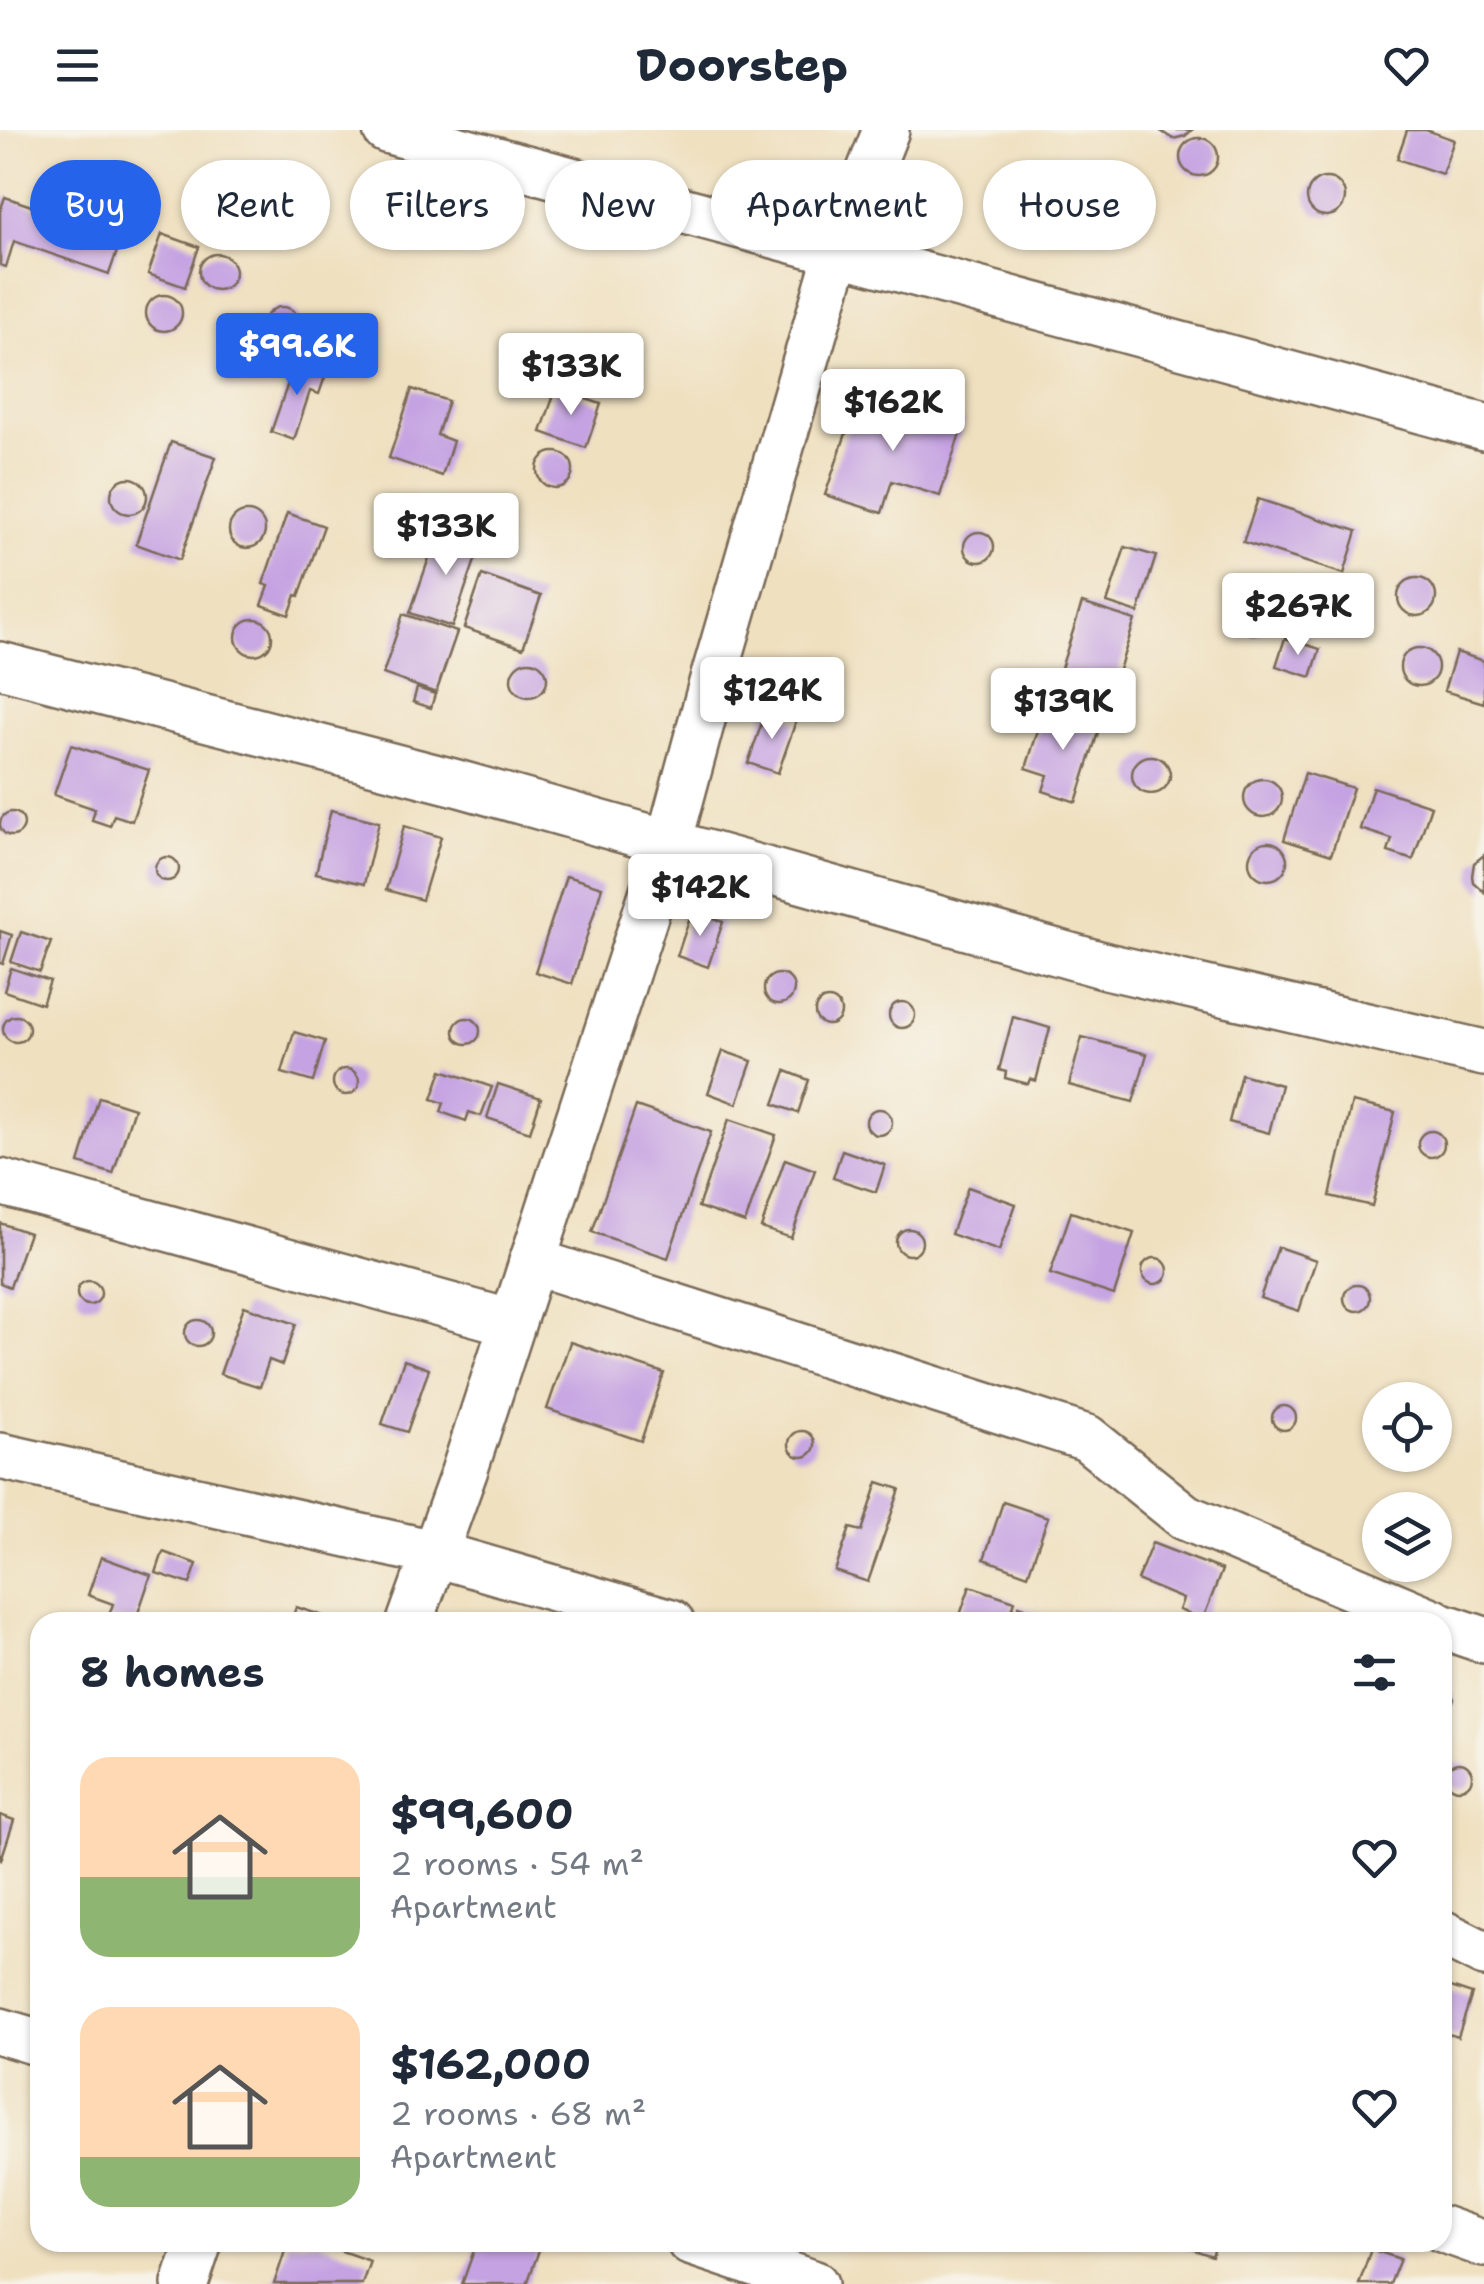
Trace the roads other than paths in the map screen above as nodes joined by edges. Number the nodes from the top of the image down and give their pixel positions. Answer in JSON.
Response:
{"nodes":[{"id":1,"x":386,"y":130,"type":"edge"},
{"id":2,"x":886,"y":130,"type":"edge"},
{"id":3,"x":837,"y":254,"type":"junction"},
{"id":4,"x":1484,"y":428,"type":"edge"},
{"id":5,"x":0,"y":665,"type":"edge"},
{"id":6,"x":669,"y":842,"type":"junction"},
{"id":7,"x":1484,"y":1053,"type":"edge"},
{"id":8,"x":0,"y":1182,"type":"edge"},
{"id":9,"x":532,"y":1261,"type":"junction"},
{"id":10,"x":512,"y":1323,"type":"junction"},
{"id":11,"x":0,"y":1456,"type":"edge"},
{"id":12,"x":434,"y":1554,"type":"junction"},
{"id":13,"x":414,"y":1612,"type":"edge"},
{"id":14,"x":636,"y":1612,"type":"edge"},
{"id":15,"x":1410,"y":1612,"type":"edge"},
{"id":16,"x":1452,"y":1629,"type":"edge"},
{"id":17,"x":1484,"y":1640,"type":"edge"},
{"id":18,"x":1452,"y":1938,"type":"edge"},
{"id":19,"x":1484,"y":1954,"type":"edge"},
{"id":20,"x":0,"y":2031,"type":"edge"},
{"id":21,"x":30,"y":2040,"type":"edge"},
{"id":22,"x":1452,"y":2233,"type":"edge"},
{"id":23,"x":1484,"y":2244,"type":"edge"},
{"id":24,"x":195,"y":2252,"type":"edge"},
{"id":25,"x":720,"y":2252,"type":"edge"},
{"id":26,"x":184,"y":2284,"type":"edge"},
{"id":27,"x":816,"y":2284,"type":"edge"}],
"edges":[{"from":1,"to":3,"type":"street"},
{"from":2,"to":3,"type":"street"},
{"from":3,"to":4,"type":"street"},
{"from":3,"to":6,"type":"street"},
{"from":5,"to":6,"type":"street"},
{"from":6,"to":7,"type":"street"},
{"from":6,"to":9,"type":"street"},
{"from":8,"to":10,"type":"street"},
{"from":9,"to":10,"type":"street"},
{"from":9,"to":15,"type":"street"},
{"from":10,"to":12,"type":"street"},
{"from":11,"to":12,"type":"street"},
{"from":12,"to":13,"type":"street"},
{"from":12,"to":14,"type":"street"},
{"from":16,"to":17,"type":"street"},
{"from":18,"to":19,"type":"street"},
{"from":20,"to":21,"type":"street"},
{"from":22,"to":23,"type":"street"},
{"from":24,"to":26,"type":"street"},
{"from":25,"to":27,"type":"street"}]}
